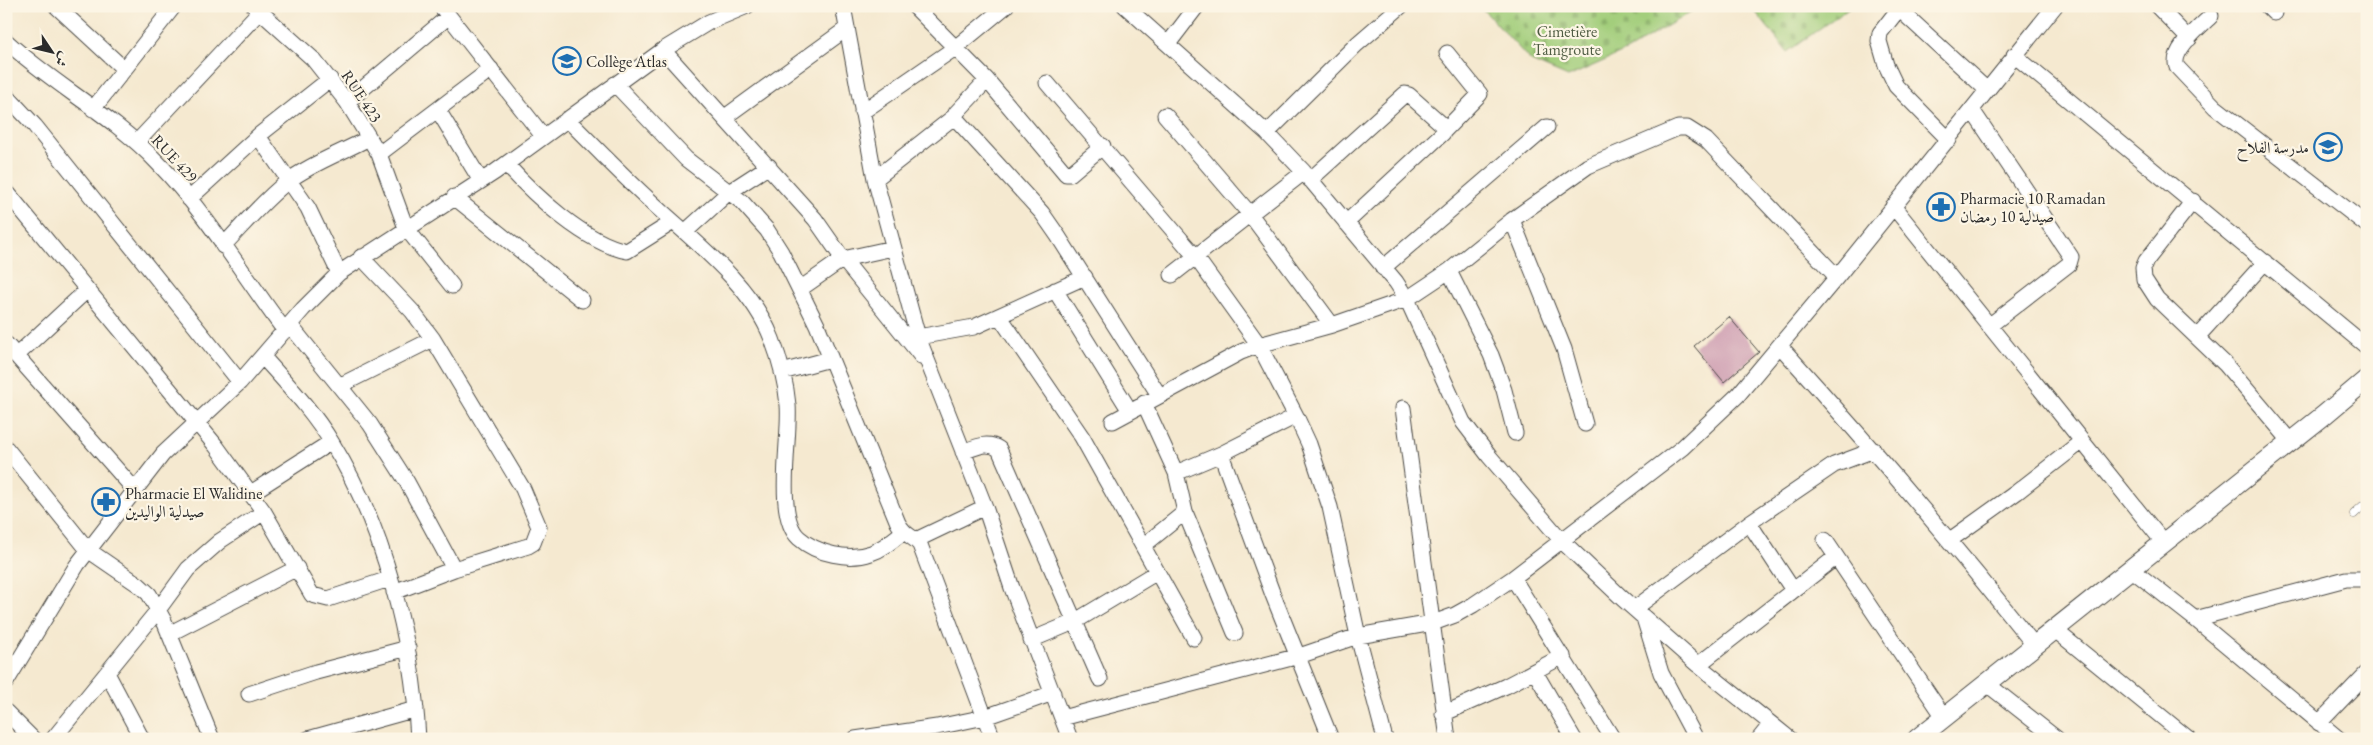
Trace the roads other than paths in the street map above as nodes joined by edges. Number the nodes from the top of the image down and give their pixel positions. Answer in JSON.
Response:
{"nodes":[{"id":1,"x":56,"y":6,"type":"edge"},
{"id":2,"x":174,"y":6,"type":"edge"},
{"id":3,"x":747,"y":6,"type":"edge"},
{"id":4,"x":843,"y":6,"type":"edge"},
{"id":5,"x":914,"y":6,"type":"edge"},
{"id":6,"x":1006,"y":6,"type":"edge"},
{"id":7,"x":1197,"y":6,"type":"edge"},
{"id":8,"x":1401,"y":6,"type":"edge"},
{"id":9,"x":2055,"y":6,"type":"edge"},
{"id":10,"x":2156,"y":6,"type":"edge"},
{"id":11,"x":1129,"y":8,"type":"edge"},
{"id":12,"x":1900,"y":8,"type":"edge"},
{"id":13,"x":257,"y":9,"type":"edge"},
{"id":14,"x":445,"y":11,"type":"edge"},
{"id":15,"x":2211,"y":16,"type":"dead end"},
{"id":16,"x":846,"y":29,"type":"junction"},
{"id":17,"x":2189,"y":39,"type":"junction"},
{"id":18,"x":1168,"y":44,"type":"junction"},
{"id":19,"x":9,"y":48,"type":"edge"},
{"id":20,"x":955,"y":48,"type":"junction"},
{"id":21,"x":663,"y":50,"type":"junction"},
{"id":22,"x":1447,"y":53,"type":"dead end"},
{"id":23,"x":2014,"y":55,"type":"junction"},
{"id":24,"x":124,"y":69,"type":"junction"},
{"id":25,"x":491,"y":69,"type":"junction"},
{"id":26,"x":330,"y":79,"type":"junction"},
{"id":27,"x":987,"y":80,"type":"junction"},
{"id":28,"x":1047,"y":83,"type":"dead end"},
{"id":29,"x":615,"y":84,"type":"junction"},
{"id":30,"x":1987,"y":90,"type":"junction"},
{"id":31,"x":6,"y":95,"type":"edge"},
{"id":32,"x":347,"y":102,"type":"junction"},
{"id":33,"x":93,"y":110,"type":"junction"},
{"id":34,"x":438,"y":110,"type":"junction"},
{"id":35,"x":1972,"y":110,"type":"junction"},
{"id":36,"x":862,"y":112,"type":"junction"},
{"id":37,"x":1165,"y":115,"type":"dead end"},
{"id":38,"x":955,"y":116,"type":"junction"},
{"id":39,"x":725,"y":117,"type":"junction"},
{"id":40,"x":567,"y":119,"type":"junction"},
{"id":41,"x":1547,"y":127,"type":"dead end"},
{"id":42,"x":1445,"y":130,"type":"junction"},
{"id":43,"x":1267,"y":133,"type":"junction"},
{"id":44,"x":258,"y":136,"type":"junction"},
{"id":45,"x":543,"y":136,"type":"junction"},
{"id":46,"x":369,"y":138,"type":"junction"},
{"id":47,"x":1949,"y":140,"type":"junction"},
{"id":48,"x":137,"y":142,"type":"junction"},
{"id":49,"x":1103,"y":146,"type":"junction"},
{"id":50,"x":379,"y":154,"type":"junction"},
{"id":51,"x":506,"y":164,"type":"junction"},
{"id":52,"x":769,"y":166,"type":"junction"},
{"id":53,"x":1307,"y":176,"type":"junction"},
{"id":54,"x":875,"y":179,"type":"junction"},
{"id":55,"x":289,"y":180,"type":"junction"},
{"id":56,"x":481,"y":181,"type":"junction"},
{"id":57,"x":6,"y":192,"type":"edge"},
{"id":58,"x":729,"y":192,"type":"junction"},
{"id":59,"x":454,"y":197,"type":"junction"},
{"id":60,"x":189,"y":199,"type":"junction"},
{"id":61,"x":2192,"y":201,"type":"junction"},
{"id":62,"x":1893,"y":206,"type":"junction"},
{"id":63,"x":1250,"y":214,"type":"junction"},
{"id":64,"x":1512,"y":220,"type":"junction"},
{"id":65,"x":673,"y":222,"type":"junction"},
{"id":66,"x":1346,"y":223,"type":"junction"},
{"id":67,"x":2367,"y":225,"type":"edge"},
{"id":68,"x":406,"y":228,"type":"junction"},
{"id":69,"x":685,"y":232,"type":"junction"},
{"id":70,"x":223,"y":246,"type":"junction"},
{"id":71,"x":892,"y":248,"type":"junction"},
{"id":72,"x":1195,"y":256,"type":"junction"},
{"id":73,"x":361,"y":257,"type":"junction"},
{"id":74,"x":843,"y":259,"type":"junction"},
{"id":75,"x":2265,"y":262,"type":"junction"},
{"id":76,"x":1383,"y":268,"type":"junction"},
{"id":77,"x":1449,"y":271,"type":"junction"},
{"id":78,"x":339,"y":273,"type":"junction"},
{"id":79,"x":1172,"y":275,"type":"dead end"},
{"id":80,"x":1085,"y":277,"type":"junction"},
{"id":81,"x":1837,"y":277,"type":"junction"},
{"id":82,"x":452,"y":286,"type":"dead end"},
{"id":83,"x":800,"y":289,"type":"junction"},
{"id":84,"x":87,"y":290,"type":"junction"},
{"id":85,"x":1055,"y":290,"type":"junction"},
{"id":86,"x":1407,"y":299,"type":"junction"},
{"id":87,"x":582,"y":300,"type":"dead end"},
{"id":88,"x":1000,"y":317,"type":"junction"},
{"id":89,"x":1332,"y":325,"type":"junction"},
{"id":90,"x":1989,"y":326,"type":"junction"},
{"id":91,"x":288,"y":328,"type":"junction"},
{"id":92,"x":918,"y":336,"type":"junction"},
{"id":93,"x":2198,"y":336,"type":"junction"},
{"id":94,"x":433,"y":339,"type":"junction"},
{"id":95,"x":6,"y":344,"type":"edge"},
{"id":96,"x":1259,"y":345,"type":"junction"},
{"id":97,"x":1780,"y":346,"type":"junction"},
{"id":98,"x":2367,"y":347,"type":"edge"},
{"id":99,"x":16,"y":356,"type":"junction"},
{"id":100,"x":263,"y":357,"type":"junction"},
{"id":101,"x":830,"y":359,"type":"junction"},
{"id":102,"x":927,"y":363,"type":"junction"},
{"id":103,"x":782,"y":372,"type":"junction"},
{"id":104,"x":2367,"y":379,"type":"edge"},
{"id":105,"x":240,"y":382,"type":"junction"},
{"id":106,"x":340,"y":386,"type":"junction"},
{"id":107,"x":1159,"y":394,"type":"junction"},
{"id":108,"x":1144,"y":403,"type":"junction"},
{"id":109,"x":1403,"y":408,"type":"dead end"},
{"id":110,"x":1130,"y":411,"type":"junction"},
{"id":111,"x":1296,"y":416,"type":"junction"},
{"id":112,"x":1113,"y":421,"type":"dead end"},
{"id":113,"x":196,"y":422,"type":"junction"},
{"id":114,"x":1585,"y":424,"type":"dead end"},
{"id":115,"x":1515,"y":433,"type":"dead end"},
{"id":116,"x":332,"y":442,"type":"junction"},
{"id":117,"x":2081,"y":442,"type":"junction"},
{"id":118,"x":2291,"y":442,"type":"junction"},
{"id":119,"x":6,"y":448,"type":"edge"},
{"id":120,"x":1874,"y":450,"type":"junction"},
{"id":121,"x":963,"y":452,"type":"junction"},
{"id":122,"x":1221,"y":454,"type":"junction"},
{"id":123,"x":1176,"y":473,"type":"junction"},
{"id":124,"x":134,"y":489,"type":"junction"},
{"id":125,"x":251,"y":493,"type":"junction"},
{"id":126,"x":2367,"y":502,"type":"edge"},
{"id":127,"x":985,"y":508,"type":"junction"},
{"id":128,"x":264,"y":512,"type":"junction"},
{"id":129,"x":1185,"y":512,"type":"junction"},
{"id":130,"x":2354,"y":514,"type":"dead end"},
{"id":131,"x":1749,"y":523,"type":"junction"},
{"id":132,"x":903,"y":532,"type":"junction"},
{"id":133,"x":916,"y":540,"type":"junction"},
{"id":134,"x":1825,"y":540,"type":"dead end"},
{"id":135,"x":1950,"y":540,"type":"junction"},
{"id":136,"x":1562,"y":541,"type":"junction"},
{"id":137,"x":2164,"y":543,"type":"junction"},
{"id":138,"x":1143,"y":546,"type":"junction"},
{"id":139,"x":88,"y":550,"type":"junction"},
{"id":140,"x":1836,"y":558,"type":"junction"},
{"id":141,"x":298,"y":568,"type":"junction"},
{"id":142,"x":454,"y":569,"type":"junction"},
{"id":143,"x":2131,"y":569,"type":"junction"},
{"id":144,"x":1157,"y":572,"type":"junction"},
{"id":145,"x":1513,"y":578,"type":"junction"},
{"id":146,"x":2367,"y":579,"type":"edge"},
{"id":147,"x":391,"y":586,"type":"junction"},
{"id":148,"x":1793,"y":590,"type":"junction"},
{"id":149,"x":158,"y":610,"type":"junction"},
{"id":150,"x":1639,"y":614,"type":"junction"},
{"id":151,"x":2195,"y":620,"type":"junction"},
{"id":152,"x":1074,"y":622,"type":"junction"},
{"id":153,"x":1433,"y":623,"type":"junction"},
{"id":154,"x":2056,"y":630,"type":"junction"},
{"id":155,"x":1235,"y":633,"type":"dead end"},
{"id":156,"x":169,"y":634,"type":"junction"},
{"id":157,"x":1358,"y":636,"type":"junction"},
{"id":158,"x":1194,"y":638,"type":"dead end"},
{"id":159,"x":1031,"y":640,"type":"junction"},
{"id":160,"x":2035,"y":646,"type":"junction"},
{"id":161,"x":408,"y":648,"type":"junction"},
{"id":162,"x":1299,"y":656,"type":"junction"},
{"id":163,"x":1562,"y":656,"type":"junction"},
{"id":164,"x":1698,"y":665,"type":"junction"},
{"id":165,"x":1535,"y":672,"type":"junction"},
{"id":166,"x":107,"y":673,"type":"junction"},
{"id":167,"x":2367,"y":673,"type":"edge"},
{"id":168,"x":1100,"y":678,"type":"dead end"},
{"id":169,"x":6,"y":682,"type":"edge"},
{"id":170,"x":1988,"y":684,"type":"junction"},
{"id":171,"x":249,"y":694,"type":"dead end"},
{"id":172,"x":1053,"y":694,"type":"junction"},
{"id":173,"x":416,"y":709,"type":"junction"},
{"id":174,"x":6,"y":712,"type":"edge"},
{"id":175,"x":1443,"y":714,"type":"junction"},
{"id":176,"x":985,"y":717,"type":"junction"},
{"id":177,"x":1944,"y":717,"type":"junction"},
{"id":178,"x":1062,"y":718,"type":"junction"},
{"id":179,"x":2319,"y":723,"type":"junction"},
{"id":180,"x":1771,"y":724,"type":"junction"},
{"id":181,"x":1924,"y":737,"type":"edge"},
{"id":182,"x":33,"y":739,"type":"edge"},
{"id":183,"x":53,"y":739,"type":"edge"},
{"id":184,"x":142,"y":739,"type":"edge"},
{"id":185,"x":212,"y":739,"type":"edge"},
{"id":186,"x":308,"y":739,"type":"edge"},
{"id":187,"x":418,"y":739,"type":"edge"},
{"id":188,"x":854,"y":739,"type":"edge"},
{"id":189,"x":993,"y":739,"type":"edge"},
{"id":190,"x":1070,"y":739,"type":"edge"},
{"id":191,"x":1331,"y":739,"type":"edge"},
{"id":192,"x":1385,"y":739,"type":"edge"},
{"id":193,"x":1448,"y":739,"type":"edge"},
{"id":194,"x":1574,"y":739,"type":"edge"},
{"id":195,"x":1613,"y":739,"type":"edge"},
{"id":196,"x":1696,"y":739,"type":"edge"},
{"id":197,"x":1759,"y":739,"type":"edge"},
{"id":198,"x":1790,"y":739,"type":"edge"},
{"id":199,"x":2057,"y":739,"type":"edge"},
{"id":200,"x":2189,"y":739,"type":"edge"},
{"id":201,"x":2338,"y":739,"type":"edge"}],
"edges":[{"from":1,"to":24,"type":"street"},
{"from":2,"to":24,"type":"street"},
{"from":3,"to":21,"type":"street"},
{"from":4,"to":16,"type":"street"},
{"from":5,"to":20,"type":"street"},
{"from":6,"to":20,"type":"street"},
{"from":7,"to":18,"type":"street"},
{"from":8,"to":43,"type":"street"},
{"from":9,"to":23,"type":"street"},
{"from":10,"to":17,"type":"street"},
{"from":11,"to":18,"type":"street"},
{"from":12,"to":30,"type":"street"},
{"from":12,"to":47,"type":"street"},
{"from":13,"to":26,"type":"street","name":"RUE 423"},
{"from":13,"to":48,"type":"street"},
{"from":14,"to":25,"type":"street"},
{"from":14,"to":32,"type":"street"},
{"from":15,"to":17,"type":"street"},
{"from":16,"to":36,"type":"street"},
{"from":16,"to":39,"type":"street"},
{"from":17,"to":67,"type":"street"},
{"from":18,"to":43,"type":"street"},
{"from":19,"to":33,"type":"street","name":"RUE 429"},
{"from":20,"to":27,"type":"street"},
{"from":20,"to":36,"type":"street"},
{"from":21,"to":29,"type":"street"},
{"from":21,"to":39,"type":"street"},
{"from":22,"to":42,"type":"street"},
{"from":23,"to":30,"type":"street"},
{"from":23,"to":61,"type":"street"},
{"from":24,"to":33,"type":"street"},
{"from":25,"to":34,"type":"street"},
{"from":25,"to":45,"type":"street"},
{"from":26,"to":32,"type":"street","name":"RUE 423"},
{"from":26,"to":44,"type":"street"},
{"from":27,"to":38,"type":"street"},
{"from":27,"to":49,"type":"street"},
{"from":28,"to":49,"type":"street"},
{"from":29,"to":40,"type":"street"},
{"from":29,"to":58,"type":"street"},
{"from":30,"to":35,"type":"street"},
{"from":31,"to":105,"type":"street"},
{"from":32,"to":46,"type":"street","name":"RUE 423"},
{"from":33,"to":48,"type":"street","name":"RUE 429"},
{"from":34,"to":50,"type":"street"},
{"from":34,"to":56,"type":"street"},
{"from":35,"to":47,"type":"street"},
{"from":35,"to":90,"type":"street"},
{"from":36,"to":54,"type":"street"},
{"from":37,"to":63,"type":"street"},
{"from":38,"to":54,"type":"street"},
{"from":38,"to":80,"type":"street"},
{"from":39,"to":52,"type":"street"},
{"from":40,"to":45,"type":"street"},
{"from":40,"to":65,"type":"street"},
{"from":41,"to":76,"type":"street"},
{"from":42,"to":53,"type":"street"},
{"from":42,"to":66,"type":"street"},
{"from":43,"to":53,"type":"street"},
{"from":44,"to":55,"type":"street"},
{"from":44,"to":60,"type":"street"},
{"from":45,"to":51,"type":"street"},
{"from":46,"to":50,"type":"street","name":"RUE 423"},
{"from":46,"to":55,"type":"street"},
{"from":47,"to":62,"type":"street"},
{"from":48,"to":60,"type":"street","name":"RUE 429"},
{"from":49,"to":72,"type":"street"},
{"from":50,"to":68,"type":"street","name":"RUE 423"},
{"from":51,"to":56,"type":"street"},
{"from":51,"to":65,"type":"street"},
{"from":52,"to":58,"type":"street"},
{"from":52,"to":74,"type":"street"},
{"from":53,"to":63,"type":"street"},
{"from":53,"to":66,"type":"street"},
{"from":54,"to":71,"type":"street"},
{"from":55,"to":70,"type":"street"},
{"from":55,"to":78,"type":"street"},
{"from":56,"to":59,"type":"street"},
{"from":57,"to":84,"type":"street"},
{"from":58,"to":69,"type":"street"},
{"from":58,"to":83,"type":"street"},
{"from":59,"to":68,"type":"street"},
{"from":59,"to":87,"type":"street"},
{"from":60,"to":70,"type":"street","name":"RUE 429"},
{"from":61,"to":75,"type":"street"},
{"from":61,"to":93,"type":"street"},
{"from":62,"to":81,"type":"street"},
{"from":62,"to":90,"type":"street"},
{"from":63,"to":72,"type":"street"},
{"from":63,"to":89,"type":"street"},
{"from":64,"to":77,"type":"street"},
{"from":64,"to":81,"type":"street"},
{"from":64,"to":114,"type":"street"},
{"from":65,"to":69,"type":"street"},
{"from":66,"to":76,"type":"street"},
{"from":68,"to":73,"type":"street"},
{"from":68,"to":82,"type":"street","name":"RUE 423"},
{"from":69,"to":103,"type":"street"},
{"from":70,"to":91,"type":"street","name":"RUE 429"},
{"from":71,"to":74,"type":"street"},
{"from":71,"to":92,"type":"street"},
{"from":72,"to":79,"type":"street"},
{"from":72,"to":96,"type":"street"},
{"from":73,"to":78,"type":"street"},
{"from":73,"to":94,"type":"street"},
{"from":74,"to":83,"type":"street"},
{"from":74,"to":102,"type":"street"},
{"from":75,"to":93,"type":"street"},
{"from":75,"to":98,"type":"street"},
{"from":76,"to":86,"type":"street"},
{"from":77,"to":86,"type":"street"},
{"from":77,"to":115,"type":"street"},
{"from":78,"to":91,"type":"street"},
{"from":80,"to":85,"type":"street"},
{"from":80,"to":107,"type":"street"},
{"from":81,"to":97,"type":"street"},
{"from":83,"to":101,"type":"street"},
{"from":84,"to":99,"type":"street"},
{"from":84,"to":113,"type":"street"},
{"from":85,"to":88,"type":"street"},
{"from":85,"to":110,"type":"street"},
{"from":86,"to":89,"type":"street"},
{"from":86,"to":136,"type":"street"},
{"from":88,"to":92,"type":"street"},
{"from":88,"to":138,"type":"street"},
{"from":89,"to":96,"type":"street"},
{"from":90,"to":117,"type":"street"},
{"from":91,"to":100,"type":"street"},
{"from":91,"to":106,"type":"street","name":"RUE 429"},
{"from":92,"to":102,"type":"street"},
{"from":93,"to":118,"type":"street"},
{"from":94,"to":106,"type":"street"},
{"from":94,"to":142,"type":"street"},
{"from":95,"to":99,"type":"street"},
{"from":96,"to":107,"type":"street"},
{"from":96,"to":111,"type":"street"},
{"from":97,"to":120,"type":"street"},
{"from":97,"to":136,"type":"street"},
{"from":99,"to":124,"type":"street"},
{"from":100,"to":105,"type":"street"},
{"from":100,"to":116,"type":"street"},
{"from":101,"to":103,"type":"street"},
{"from":101,"to":132,"type":"street"},
{"from":102,"to":121,"type":"street"},
{"from":103,"to":132,"type":"street"},
{"from":104,"to":118,"type":"street"},
{"from":105,"to":113,"type":"street"},
{"from":106,"to":142,"type":"street","name":"RUE 429"},
{"from":107,"to":108,"type":"street"},
{"from":108,"to":110,"type":"street"},
{"from":108,"to":123,"type":"street"},
{"from":109,"to":153,"type":"street"},
{"from":110,"to":112,"type":"street"},
{"from":111,"to":122,"type":"street"},
{"from":111,"to":157,"type":"street"},
{"from":113,"to":124,"type":"street"},
{"from":113,"to":125,"type":"street"},
{"from":116,"to":125,"type":"street"},
{"from":116,"to":147,"type":"street"},
{"from":117,"to":135,"type":"street"},
{"from":117,"to":137,"type":"street"},
{"from":118,"to":137,"type":"street"},
{"from":119,"to":139,"type":"street"},
{"from":120,"to":131,"type":"street"},
{"from":120,"to":135,"type":"street"},
{"from":121,"to":127,"type":"street"},
{"from":121,"to":152,"type":"street"},
{"from":122,"to":123,"type":"street"},
{"from":122,"to":162,"type":"street"},
{"from":123,"to":129,"type":"street"},
{"from":124,"to":139,"type":"street"},
{"from":125,"to":128,"type":"street"},
{"from":126,"to":130,"type":"lane"},
{"from":127,"to":133,"type":"street"},
{"from":127,"to":159,"type":"street"},
{"from":128,"to":141,"type":"street"},
{"from":128,"to":149,"type":"street"},
{"from":129,"to":138,"type":"street"},
{"from":129,"to":155,"type":"street"},
{"from":131,"to":148,"type":"street"},
{"from":131,"to":150,"type":"street"},
{"from":132,"to":133,"type":"street"},
{"from":133,"to":176,"type":"street"},
{"from":134,"to":140,"type":"street"},
{"from":135,"to":160,"type":"street"},
{"from":136,"to":145,"type":"street"},
{"from":136,"to":150,"type":"street"},
{"from":137,"to":143,"type":"street"},
{"from":138,"to":144,"type":"street"},
{"from":139,"to":149,"type":"street"},
{"from":139,"to":169,"type":"street"},
{"from":140,"to":148,"type":"street"},
{"from":140,"to":177,"type":"street"},
{"from":141,"to":147,"type":"street"},
{"from":141,"to":156,"type":"street"},
{"from":142,"to":147,"type":"street"},
{"from":143,"to":151,"type":"street"},
{"from":143,"to":154,"type":"street"},
{"from":144,"to":152,"type":"street"},
{"from":144,"to":158,"type":"street"},
{"from":145,"to":153,"type":"street"},
{"from":145,"to":163,"type":"street"},
{"from":146,"to":151,"type":"street"},
{"from":147,"to":161,"type":"street"},
{"from":148,"to":164,"type":"street"},
{"from":149,"to":156,"type":"street"},
{"from":149,"to":166,"type":"street"},
{"from":150,"to":164,"type":"street"},
{"from":150,"to":196,"type":"street"},
{"from":151,"to":179,"type":"street"},
{"from":152,"to":159,"type":"street"},
{"from":152,"to":168,"type":"street"},
{"from":153,"to":157,"type":"street"},
{"from":153,"to":175,"type":"street"},
{"from":154,"to":160,"type":"street"},
{"from":154,"to":200,"type":"street"},
{"from":156,"to":185,"type":"street"},
{"from":157,"to":162,"type":"street"},
{"from":157,"to":192,"type":"street"},
{"from":159,"to":172,"type":"street"},
{"from":160,"to":170,"type":"street"},
{"from":161,"to":171,"type":"street"},
{"from":161,"to":173,"type":"street"},
{"from":162,"to":178,"type":"street"},
{"from":162,"to":191,"type":"street"},
{"from":163,"to":165,"type":"street"},
{"from":163,"to":195,"type":"street"},
{"from":164,"to":180,"type":"street"},
{"from":165,"to":175,"type":"street"},
{"from":165,"to":194,"type":"street"},
{"from":166,"to":183,"type":"street"},
{"from":166,"to":184,"type":"street"},
{"from":167,"to":179,"type":"street"},
{"from":170,"to":177,"type":"street"},
{"from":170,"to":199,"type":"street"},
{"from":172,"to":176,"type":"street"},
{"from":172,"to":178,"type":"street"},
{"from":173,"to":186,"type":"street"},
{"from":173,"to":187,"type":"street"},
{"from":174,"to":182,"type":"street"},
{"from":175,"to":193,"type":"street"},
{"from":176,"to":188,"type":"street"},
{"from":176,"to":189,"type":"street"},
{"from":177,"to":181,"type":"street"},
{"from":178,"to":190,"type":"street"},
{"from":179,"to":201,"type":"street"},
{"from":180,"to":197,"type":"street"},
{"from":180,"to":198,"type":"street"}]}
